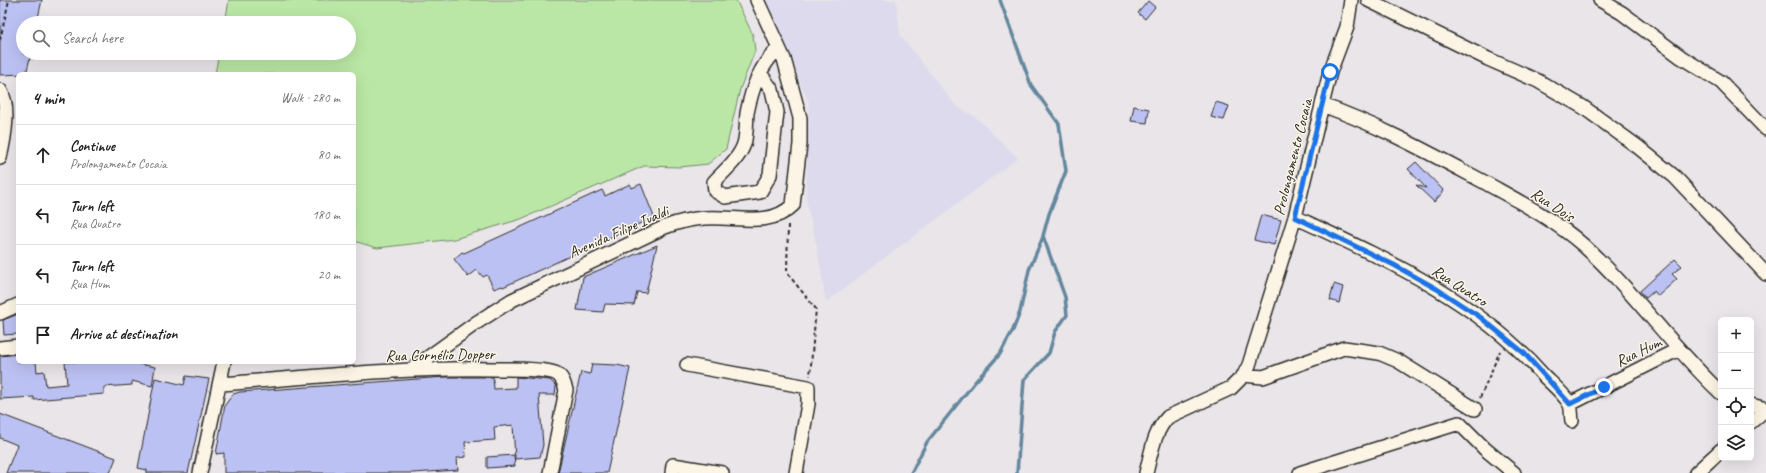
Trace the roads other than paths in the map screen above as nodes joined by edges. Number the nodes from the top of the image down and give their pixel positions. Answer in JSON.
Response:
{"nodes":[{"id":1,"x":757,"y":0,"type":"edge"},
{"id":2,"x":1351,"y":0,"type":"edge"},
{"id":3,"x":1368,"y":0,"type":"edge"},
{"id":4,"x":1600,"y":0,"type":"edge"},
{"id":5,"x":779,"y":48,"type":"junction"},
{"id":6,"x":760,"y":73,"type":"junction"},
{"id":7,"x":0,"y":90,"type":"edge"},
{"id":8,"x":1322,"y":105,"type":"junction"},
{"id":9,"x":1766,"y":129,"type":"edge"},
{"id":10,"x":0,"y":158,"type":"edge"},
{"id":11,"x":1295,"y":217,"type":"junction"},
{"id":12,"x":1766,"y":274,"type":"edge"},
{"id":13,"x":16,"y":306,"type":"edge"},
{"id":14,"x":0,"y":313,"type":"edge"},
{"id":15,"x":16,"y":346,"type":"edge"},
{"id":16,"x":0,"y":348,"type":"edge"},
{"id":17,"x":1679,"y":350,"type":"junction"},
{"id":18,"x":224,"y":364,"type":"edge"},
{"id":19,"x":687,"y":365,"type":"dead end"},
{"id":20,"x":412,"y":369,"type":"junction"},
{"id":21,"x":1244,"y":375,"type":"junction"},
{"id":22,"x":220,"y":384,"type":"junction"},
{"id":23,"x":1718,"y":390,"type":"edge"},
{"id":24,"x":1570,"y":404,"type":"junction"},
{"id":25,"x":1754,"y":406,"type":"edge"},
{"id":26,"x":1475,"y":409,"type":"road end"},
{"id":27,"x":1766,"y":409,"type":"edge"},
{"id":28,"x":1754,"y":419,"type":"edge"},
{"id":29,"x":1572,"y":421,"type":"dead end"},
{"id":30,"x":1718,"y":453,"type":"edge"},
{"id":31,"x":200,"y":473,"type":"edge"},
{"id":32,"x":550,"y":473,"type":"edge"},
{"id":33,"x":672,"y":473,"type":"edge"},
{"id":34,"x":722,"y":473,"type":"edge"},
{"id":35,"x":796,"y":473,"type":"edge"},
{"id":36,"x":1146,"y":473,"type":"edge"},
{"id":37,"x":1300,"y":473,"type":"edge"},
{"id":38,"x":1514,"y":473,"type":"edge"},
{"id":39,"x":1696,"y":473,"type":"edge"}],
"edges":[{"from":1,"to":5,"type":"street"},
{"from":2,"to":8,"type":"street","name":"Prolongamento Cocaia"},
{"from":3,"to":12,"type":"street"},
{"from":4,"to":9,"type":"street"},
{"from":5,"to":6,"type":"street"},
{"from":5,"to":20,"type":"street","name":"Avenida Filipe Ivaldi"},
{"from":6,"to":6,"type":"street"},
{"from":7,"to":10,"type":"street"},
{"from":8,"to":11,"type":"street","name":"Prolongamento Cocaia"},
{"from":8,"to":17,"type":"street","name":"Rua Dois"},
{"from":11,"to":21,"type":"street","name":"Prolongamento Cocaia"},
{"from":11,"to":24,"type":"street","name":"Rua Quatro"},
{"from":13,"to":14,"type":"street"},
{"from":15,"to":16,"type":"street"},
{"from":17,"to":23,"type":"street","name":"Rua Dois"},
{"from":17,"to":24,"type":"street","name":"Rua Hum"},
{"from":18,"to":22,"type":"street"},
{"from":19,"to":35,"type":"street"},
{"from":20,"to":22,"type":"street","name":"Rua Cornélio Dopper"},
{"from":20,"to":32,"type":"street","name":"Rua Cornélio Dopper"},
{"from":21,"to":26,"type":"street"},
{"from":21,"to":36,"type":"street"},
{"from":22,"to":31,"type":"street"},
{"from":24,"to":29,"type":"street"},
{"from":25,"to":27,"type":"street"},
{"from":27,"to":28,"type":"street"},
{"from":30,"to":39,"type":"street"},
{"from":33,"to":34,"type":"street"},
{"from":37,"to":38,"type":"street"}]}
